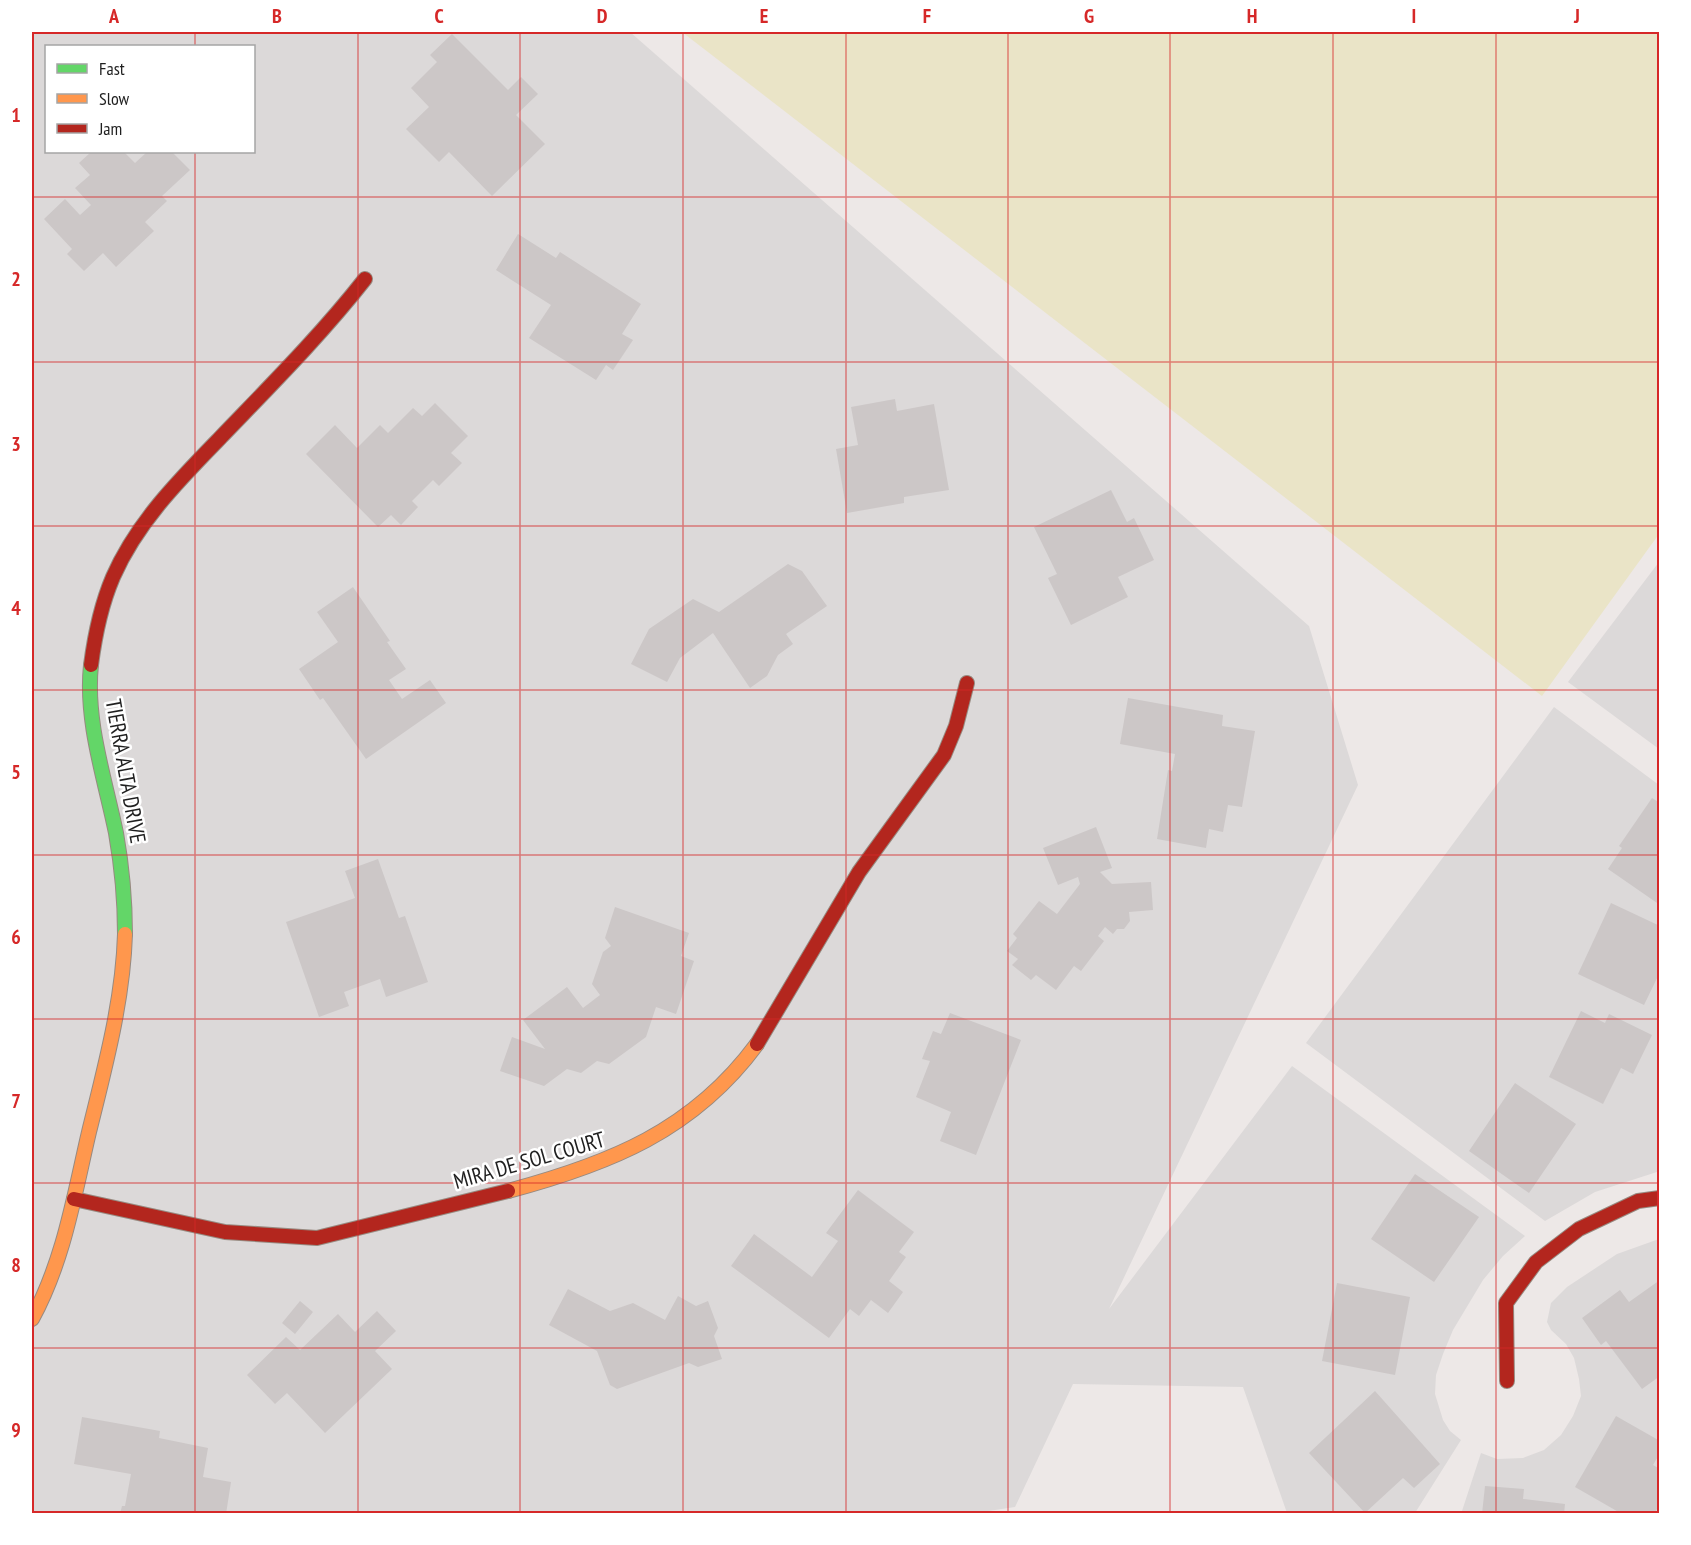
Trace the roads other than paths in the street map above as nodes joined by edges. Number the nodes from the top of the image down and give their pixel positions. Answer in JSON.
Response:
{"nodes":[{"id":1,"x":365,"y":279,"type":"dead end"},
{"id":2,"x":967,"y":683,"type":"dead end"},
{"id":3,"x":1659,"y":1198,"type":"edge"},
{"id":4,"x":74,"y":1199,"type":"junction"},
{"id":5,"x":32,"y":1319,"type":"edge"},
{"id":6,"x":1507,"y":1382,"type":"dead end"}],
"edges":[{"from":1,"to":4,"type":"street","name":"TIERRA ALTA DRIVE"},
{"from":2,"to":4,"type":"street","name":"MIRA DE SOL COURT"},
{"from":3,"to":6,"type":"street"},
{"from":4,"to":5,"type":"street","name":"TIERRA ALTA DRIVE"}]}
